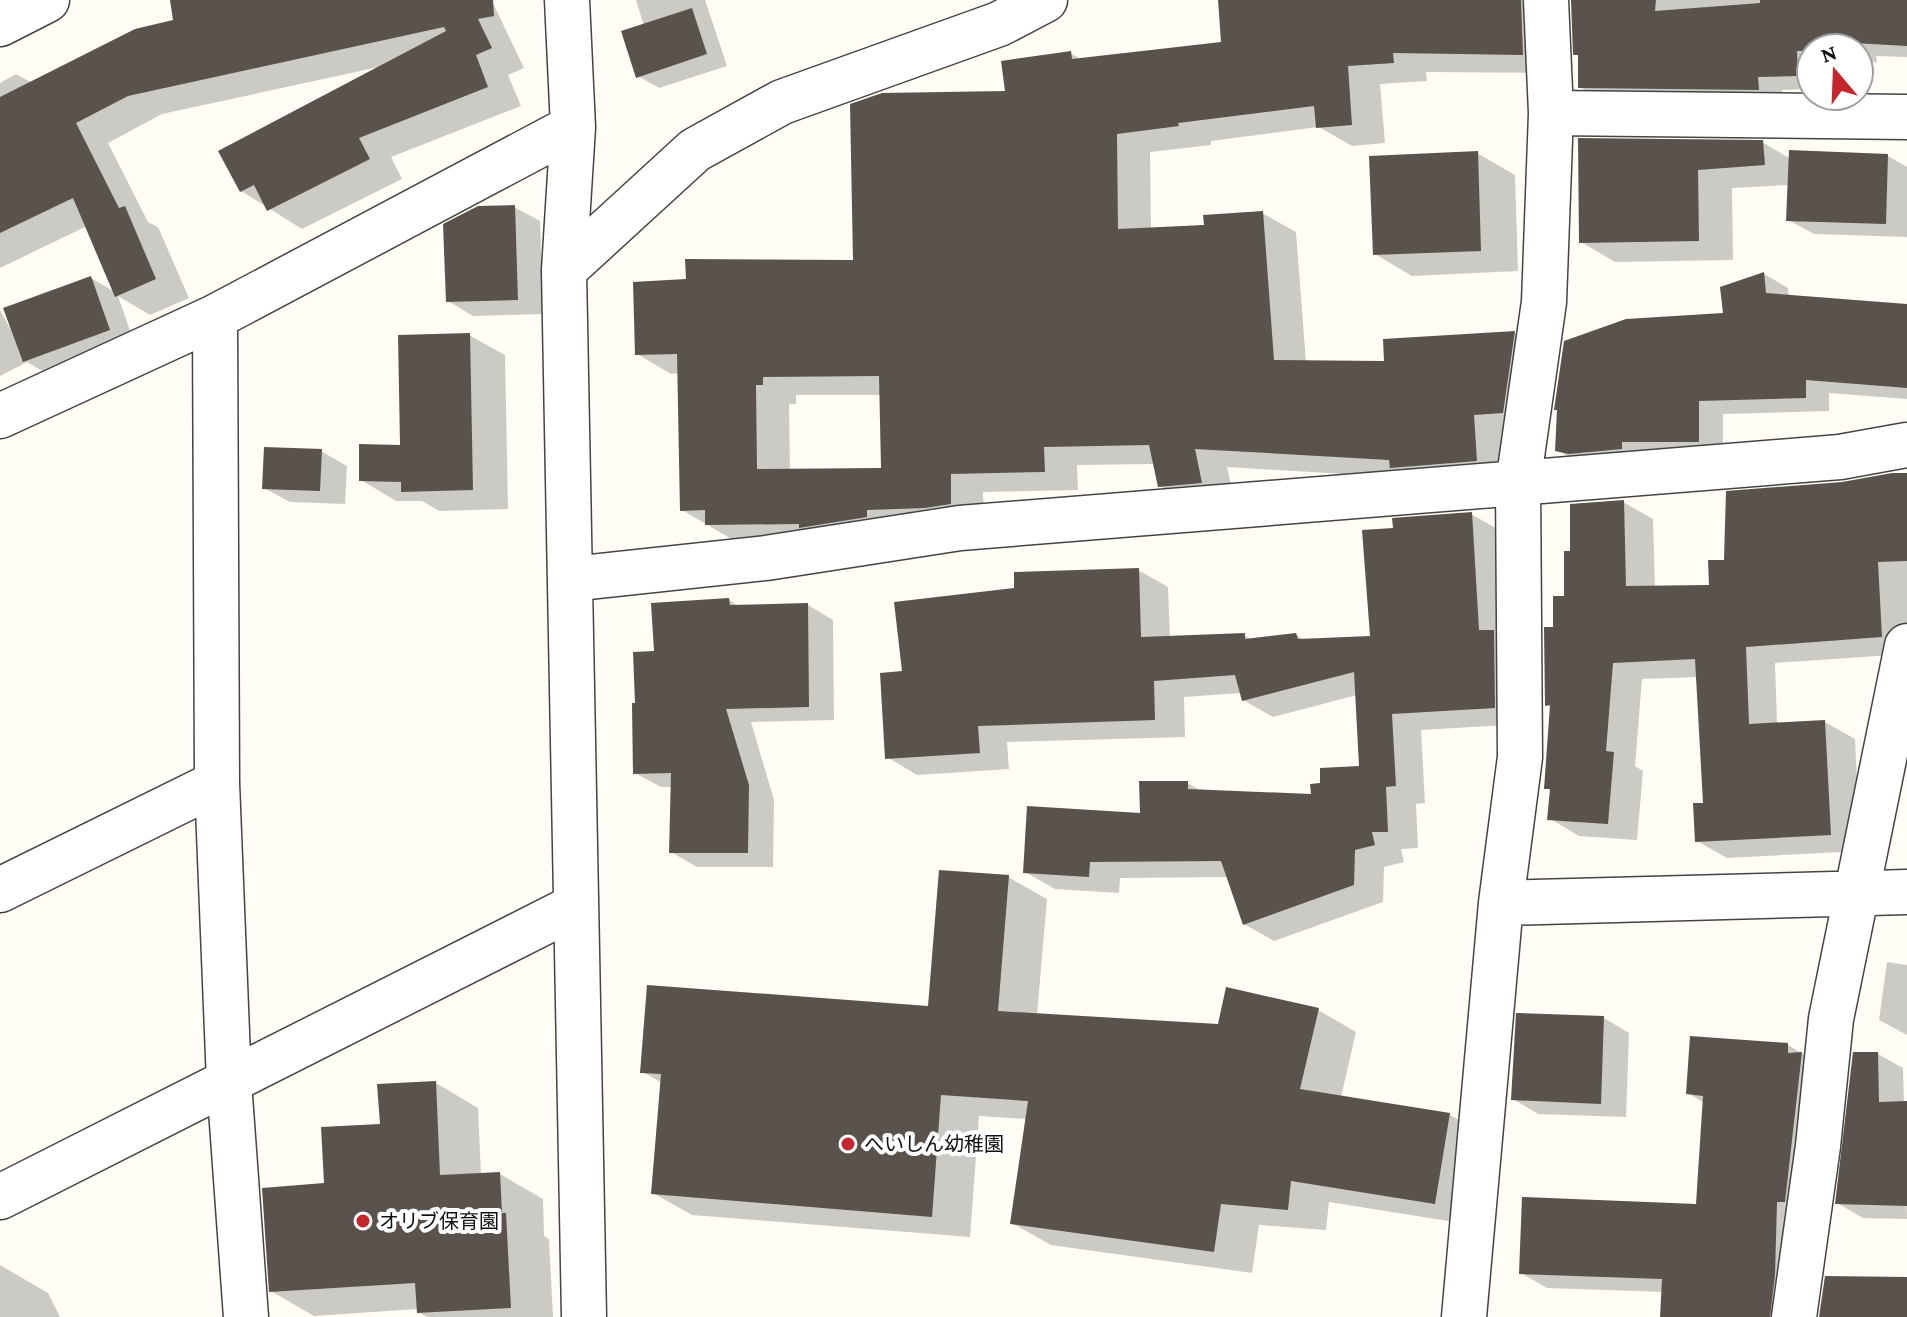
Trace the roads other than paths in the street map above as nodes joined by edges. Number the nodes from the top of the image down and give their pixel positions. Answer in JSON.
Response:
{"nodes":[{"id":1,"x":47,"y":0,"type":"edge"},
{"id":2,"x":567,"y":0,"type":"edge"},
{"id":3,"x":1045,"y":0,"type":"edge"},
{"id":4,"x":1546,"y":0,"type":"edge"},
{"id":5,"x":0,"y":24,"type":"edge"},
{"id":6,"x":1551,"y":113,"type":"junction"},
{"id":7,"x":1907,"y":117,"type":"edge"},
{"id":8,"x":573,"y":127,"type":"junction"},
{"id":9,"x":564,"y":270,"type":"junction"},
{"id":10,"x":215,"y":317,"type":"junction"},
{"id":11,"x":0,"y":416,"type":"edge"},
{"id":12,"x":1907,"y":445,"type":"edge"},
{"id":13,"x":1518,"y":484,"type":"junction"},
{"id":14,"x":571,"y":579,"type":"junction"},
{"id":15,"x":1907,"y":646,"type":"edge"},
{"id":16,"x":217,"y":783,"type":"junction"},
{"id":17,"x":0,"y":890,"type":"edge"},
{"id":18,"x":1907,"y":892,"type":"edge"},
{"id":19,"x":1856,"y":893,"type":"junction"},
{"id":20,"x":1501,"y":903,"type":"junction"},
{"id":21,"x":576,"y":906,"type":"junction"},
{"id":22,"x":229,"y":1082,"type":"junction"},
{"id":23,"x":0,"y":1197,"type":"edge"},
{"id":24,"x":246,"y":1317,"type":"edge"},
{"id":25,"x":584,"y":1317,"type":"edge"},
{"id":26,"x":1464,"y":1317,"type":"edge"},
{"id":27,"x":1794,"y":1317,"type":"edge"}],
"edges":[{"from":1,"to":5,"type":"street"},
{"from":2,"to":8,"type":"street"},
{"from":3,"to":9,"type":"street"},
{"from":4,"to":6,"type":"street"},
{"from":6,"to":7,"type":"street"},
{"from":6,"to":13,"type":"street"},
{"from":8,"to":9,"type":"street"},
{"from":8,"to":10,"type":"street"},
{"from":9,"to":14,"type":"street"},
{"from":10,"to":11,"type":"street"},
{"from":10,"to":16,"type":"street"},
{"from":12,"to":13,"type":"street"},
{"from":13,"to":14,"type":"street"},
{"from":13,"to":20,"type":"street"},
{"from":14,"to":21,"type":"street"},
{"from":15,"to":19,"type":"street"},
{"from":16,"to":17,"type":"street"},
{"from":16,"to":22,"type":"street"},
{"from":18,"to":19,"type":"street"},
{"from":19,"to":20,"type":"street"},
{"from":19,"to":27,"type":"street"},
{"from":20,"to":26,"type":"street"},
{"from":21,"to":22,"type":"street"},
{"from":21,"to":25,"type":"street"},
{"from":22,"to":23,"type":"street"},
{"from":22,"to":24,"type":"street"}]}
